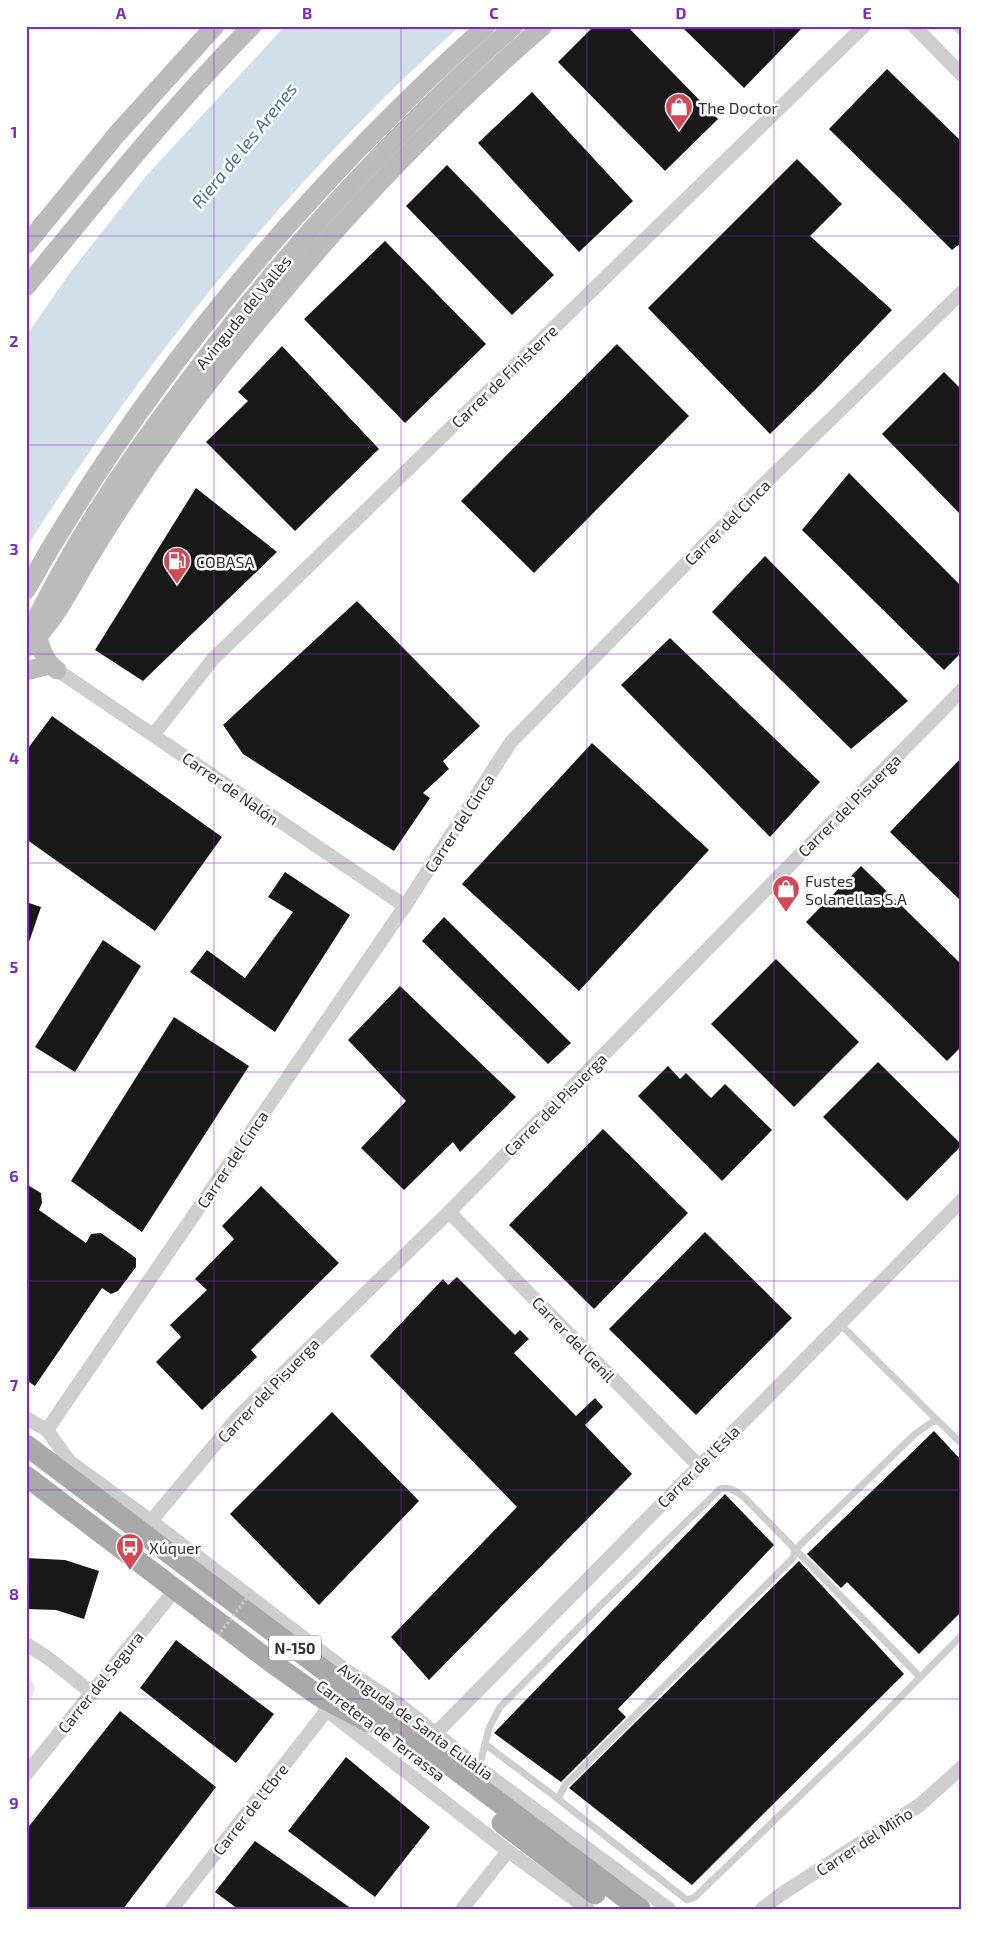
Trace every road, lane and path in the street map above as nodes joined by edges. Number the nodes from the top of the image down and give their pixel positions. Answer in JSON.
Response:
{"nodes":[{"id":1,"x":216,"y":26,"type":"edge"},
{"id":2,"x":252,"y":26,"type":"edge"},
{"id":3,"x":486,"y":26,"type":"edge"},
{"id":4,"x":514,"y":26,"type":"edge"},
{"id":5,"x":542,"y":26,"type":"edge"},
{"id":6,"x":864,"y":26,"type":"edge"},
{"id":7,"x":914,"y":26,"type":"edge"},
{"id":8,"x":955,"y":26,"type":"edge"},
{"id":9,"x":962,"y":33,"type":"edge"},
{"id":10,"x":962,"y":75,"type":"edge"},
{"id":11,"x":26,"y":246,"type":"edge"},
{"id":12,"x":26,"y":287,"type":"edge"},
{"id":13,"x":962,"y":292,"type":"edge"},
{"id":14,"x":26,"y":590,"type":"edge"},
{"id":15,"x":31,"y":637,"type":"edge"},
{"id":16,"x":53,"y":668,"type":"junction"},
{"id":17,"x":26,"y":671,"type":"edge"},
{"id":18,"x":962,"y":690,"type":"edge"},
{"id":19,"x":154,"y":734,"type":"junction"},
{"id":20,"x":405,"y":906,"type":"junction"},
{"id":21,"x":962,"y":1200,"type":"edge"},
{"id":22,"x":449,"y":1212,"type":"junction"},
{"id":23,"x":840,"y":1324,"type":"junction"},
{"id":24,"x":26,"y":1418,"type":"edge"},
{"id":25,"x":938,"y":1421,"type":"junction"},
{"id":26,"x":47,"y":1430,"type":"junction"},
{"id":27,"x":26,"y":1433,"type":"edge"},
{"id":28,"x":962,"y":1444,"type":"edge"},
{"id":29,"x":26,"y":1445,"type":"edge"},
{"id":30,"x":26,"y":1461,"type":"edge"},
{"id":31,"x":70,"y":1462,"type":"junction"},
{"id":32,"x":698,"y":1466,"type":"junction"},
{"id":33,"x":26,"y":1476,"type":"edge"},
{"id":34,"x":26,"y":1486,"type":"edge"},
{"id":35,"x":50,"y":1494,"type":"junction"},
{"id":36,"x":151,"y":1521,"type":"junction"},
{"id":37,"x":795,"y":1550,"type":"junction"},
{"id":38,"x":254,"y":1588,"type":"dead end"},
{"id":39,"x":175,"y":1590,"type":"junction"},
{"id":40,"x":962,"y":1635,"type":"edge"},
{"id":41,"x":218,"y":1636,"type":"dead end"},
{"id":42,"x":26,"y":1644,"type":"edge"},
{"id":43,"x":347,"y":1672,"type":"junction"},
{"id":44,"x":920,"y":1677,"type":"junction"},
{"id":45,"x":92,"y":1693,"type":"junction"},
{"id":46,"x":323,"y":1703,"type":"junction"},
{"id":47,"x":369,"y":1722,"type":"junction"},
{"id":48,"x":436,"y":1733,"type":"junction"},
{"id":49,"x":416,"y":1740,"type":"junction"},
{"id":50,"x":485,"y":1744,"type":"junction"},
{"id":51,"x":29,"y":1766,"type":"edge"},
{"id":52,"x":962,"y":1767,"type":"edge"},
{"id":53,"x":479,"y":1768,"type":"junction"},
{"id":54,"x":558,"y":1798,"type":"junction"},
{"id":55,"x":508,"y":1851,"type":"junction"},
{"id":56,"x":559,"y":1857,"type":"junction"},
{"id":57,"x":172,"y":1909,"type":"edge"},
{"id":58,"x":462,"y":1909,"type":"edge"},
{"id":59,"x":588,"y":1909,"type":"edge"},
{"id":60,"x":616,"y":1909,"type":"edge"},
{"id":61,"x":640,"y":1909,"type":"edge"},
{"id":62,"x":669,"y":1909,"type":"edge"},
{"id":63,"x":762,"y":1909,"type":"edge"}],
"edges":[{"from":1,"to":11,"type":"main road"},
{"from":2,"to":12,"type":"main road"},
{"from":3,"to":14,"type":"main road","name":"Avinguda del Vallès"},
{"from":4,"to":15,"type":"main road","name":"Avinguda del Vallès"},
{"from":5,"to":15,"type":"main road"},
{"from":6,"to":19,"type":"street","name":"Carrer de Finisterre"},
{"from":7,"to":10,"type":"street"},
{"from":8,"to":9,"type":"lane"},
{"from":13,"to":20,"type":"street","name":"Carrer del Cinca"},
{"from":15,"to":16,"type":"main road"},
{"from":16,"to":17,"type":"main road"},
{"from":16,"to":19,"type":"street","name":"Carrer de Nalón"},
{"from":18,"to":22,"type":"street","name":"Carrer del Pisuerga"},
{"from":19,"to":20,"type":"street","name":"Carrer de Nalón"},
{"from":20,"to":26,"type":"street","name":"Carrer del Cinca"},
{"from":21,"to":23,"type":"street","name":"Carrer de l'Esla"},
{"from":22,"to":32,"type":"street","name":"Carrer del Genil"},
{"from":22,"to":36,"type":"street","name":"Carrer del Pisuerga"},
{"from":23,"to":25,"type":"lane"},
{"from":23,"to":32,"type":"street","name":"Carrer de l'Esla"},
{"from":24,"to":26,"type":"street","name":"Avinguda de Santa Eulàlia"},
{"from":25,"to":28,"type":"lane"},
{"from":25,"to":37,"type":"lane"},
{"from":26,"to":31,"type":"street","name":"Avinguda de Santa Eulàlia"},
{"from":27,"to":31,"type":"main road"},
{"from":29,"to":49,"type":"main road","name":"Carretera de Terrassa","number":"N-150"},
{"from":30,"to":47,"type":"main road","name":"Carretera de Terrassa","number":"N-150"},
{"from":31,"to":36,"type":"street","name":"Avinguda de Santa Eulàlia"},
{"from":32,"to":48,"type":"street","name":"Carrer de l'Esla"},
{"from":33,"to":35,"type":"main road"},
{"from":34,"to":35,"type":"main road"},
{"from":35,"to":39,"type":"main road"},
{"from":36,"to":43,"type":"street","name":"Avinguda de Santa Eulàlia"},
{"from":37,"to":44,"type":"lane"},
{"from":37,"to":50,"type":"lane"},
{"from":37,"to":54,"type":"lane"},
{"from":38,"to":41,"type":"path","bridge":true},
{"from":39,"to":45,"type":"street","name":"Carrer del Segura"},
{"from":39,"to":46,"type":"main road"},
{"from":40,"to":44,"type":"lane"},
{"from":42,"to":45,"type":"street"},
{"from":43,"to":48,"type":"street","name":"Avinguda de Santa Eulàlia"},
{"from":43,"to":49,"type":"street","name":"Carretera de Terrassa"},
{"from":44,"to":54,"type":"lane"},
{"from":45,"to":51,"type":"street","name":"Carrer del Segura"},
{"from":46,"to":47,"type":"main road"},
{"from":46,"to":55,"type":"street"},
{"from":46,"to":57,"type":"street","name":"Carrer de l'Ebre"},
{"from":47,"to":56,"type":"main road","name":"Carretera de Terrassa","number":"N-150"},
{"from":48,"to":53,"type":"street","name":"Avinguda de Santa Eulàlia"},
{"from":49,"to":56,"type":"main road","name":"Carretera de Terrassa","number":"N-150"},
{"from":50,"to":53,"type":"lane"},
{"from":50,"to":54,"type":"lane"},
{"from":52,"to":63,"type":"street","name":"Carrer del Miño"},
{"from":53,"to":62,"type":"street","name":"Avinguda de Santa Eulàlia"},
{"from":55,"to":58,"type":"street"},
{"from":55,"to":59,"type":"street"},
{"from":56,"to":60,"type":"main road","name":"Carretera de Terrassa","number":"N-150"},
{"from":56,"to":61,"type":"main road","name":"Carretera de Terrassa","number":"N-150"}]}
